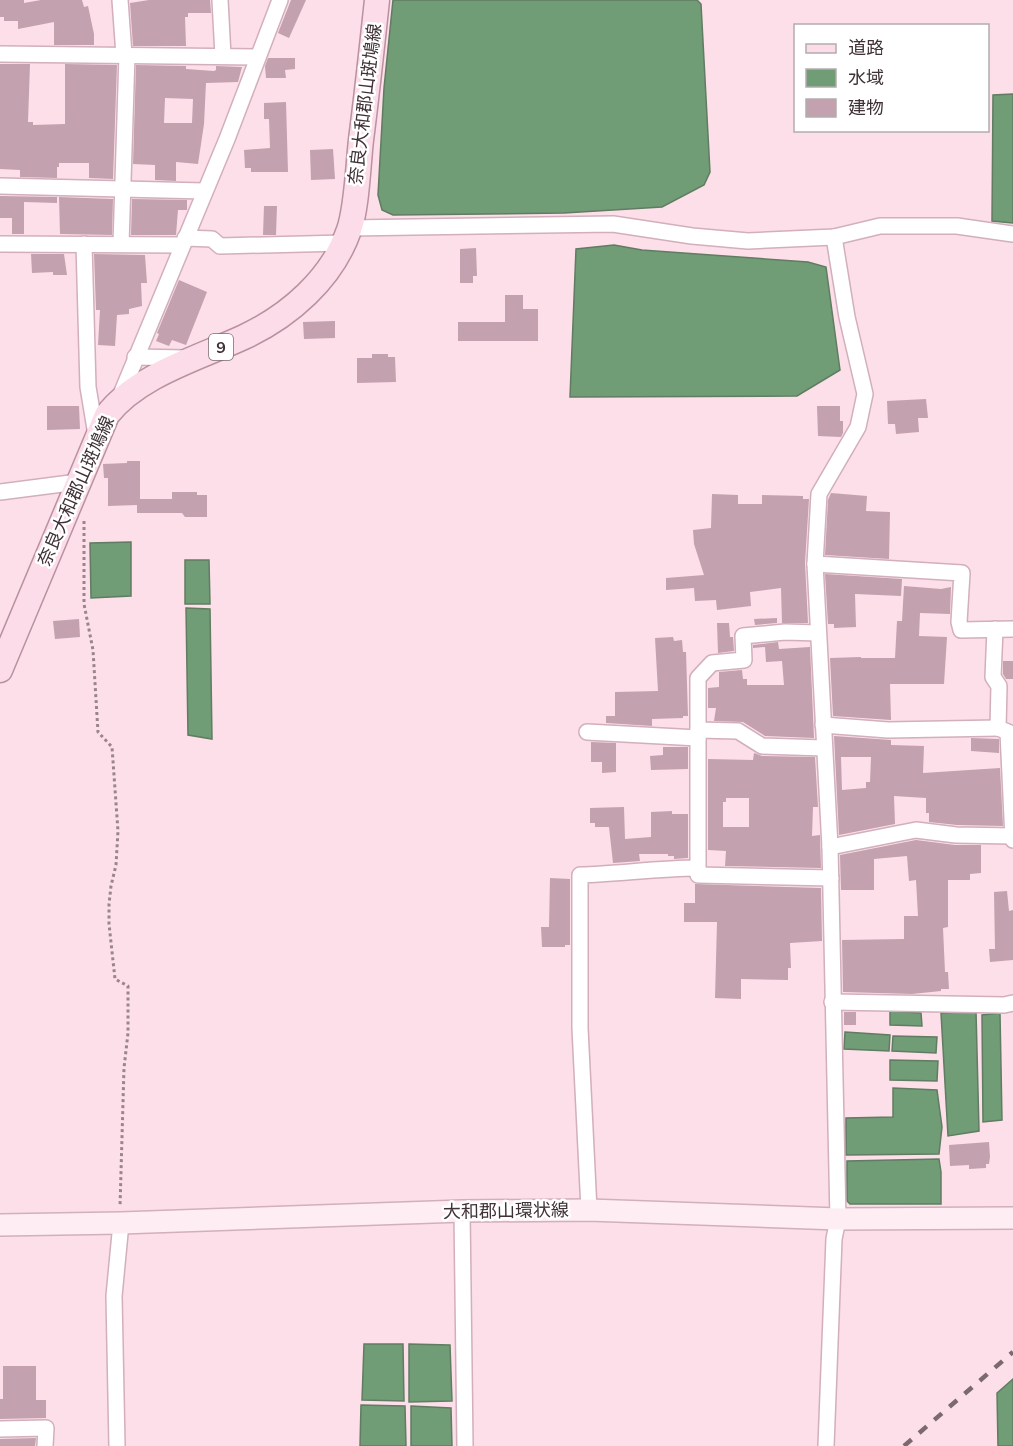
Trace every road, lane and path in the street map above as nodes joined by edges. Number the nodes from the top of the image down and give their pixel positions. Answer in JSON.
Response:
{"nodes":[{"id":1,"x":120,"y":0,"type":"edge"},
{"id":2,"x":220,"y":0,"type":"edge"},
{"id":3,"x":280,"y":0,"type":"edge"},
{"id":4,"x":377,"y":0,"type":"edge"},
{"id":5,"x":0,"y":54,"type":"edge"},
{"id":6,"x":126,"y":55,"type":"junction"},
{"id":7,"x":223,"y":56,"type":"junction"},
{"id":8,"x":258,"y":57,"type":"junction"},
{"id":9,"x":0,"y":186,"type":"edge"},
{"id":10,"x":122,"y":189,"type":"junction"},
{"id":11,"x":204,"y":192,"type":"junction"},
{"id":12,"x":1013,"y":234,"type":"edge"},
{"id":13,"x":347,"y":236,"type":"junction"},
{"id":14,"x":834,"y":237,"type":"junction"},
{"id":15,"x":184,"y":242,"type":"junction"},
{"id":16,"x":0,"y":244,"type":"edge"},
{"id":17,"x":84,"y":244,"type":"junction"},
{"id":18,"x":121,"y":244,"type":"junction"},
{"id":19,"x":135,"y":357,"type":"junction"},
{"id":20,"x":197,"y":358,"type":"junction"},
{"id":21,"x":117,"y":401,"type":"junction"},
{"id":22,"x":97,"y":438,"type":"junction"},
{"id":23,"x":78,"y":482,"type":"junction"},
{"id":24,"x":0,"y":492,"type":"edge"},
{"id":25,"x":84,"y":512,"type":"dead end"},
{"id":26,"x":815,"y":564,"type":"junction"},
{"id":27,"x":995,"y":629,"type":"junction"},
{"id":28,"x":1013,"y":629,"type":"edge"},
{"id":29,"x":818,"y":633,"type":"junction"},
{"id":30,"x":0,"y":670,"type":"edge"},
{"id":31,"x":823,"y":725,"type":"junction"},
{"id":32,"x":998,"y":728,"type":"junction"},
{"id":33,"x":587,"y":732,"type":"dead end"},
{"id":34,"x":698,"y":734,"type":"junction"},
{"id":35,"x":825,"y":748,"type":"junction"},
{"id":36,"x":1013,"y":838,"type":"edge"},
{"id":37,"x":830,"y":847,"type":"junction"},
{"id":38,"x":698,"y":868,"type":"junction"},
{"id":39,"x":831,"y":878,"type":"junction"},
{"id":40,"x":832,"y":1002,"type":"junction"},
{"id":41,"x":1013,"y":1003,"type":"edge"},
{"id":42,"x":590,"y":1210,"type":"junction"},
{"id":43,"x":462,"y":1211,"type":"junction"},
{"id":44,"x":1013,"y":1218,"type":"edge"},
{"id":45,"x":838,"y":1219,"type":"junction"},
{"id":46,"x":121,"y":1223,"type":"junction"},
{"id":47,"x":0,"y":1225,"type":"edge"},
{"id":48,"x":0,"y":1429,"type":"edge"},
{"id":49,"x":45,"y":1446,"type":"edge"},
{"id":50,"x":117,"y":1446,"type":"edge"},
{"id":51,"x":465,"y":1446,"type":"edge"},
{"id":52,"x":826,"y":1446,"type":"edge"}],
"edges":[{"from":1,"to":6,"type":"street"},
{"from":2,"to":7,"type":"street"},
{"from":3,"to":8,"type":"street"},
{"from":4,"to":13,"type":"main road","name":"奈良大和郡山斑鳩線","number":"9"},
{"from":5,"to":6,"type":"street"},
{"from":6,"to":7,"type":"street"},
{"from":6,"to":10,"type":"street"},
{"from":7,"to":8,"type":"street"},
{"from":8,"to":11,"type":"street"},
{"from":9,"to":10,"type":"street"},
{"from":10,"to":11,"type":"street"},
{"from":10,"to":18,"type":"street"},
{"from":11,"to":15,"type":"street"},
{"from":12,"to":14,"type":"street"},
{"from":13,"to":14,"type":"street"},
{"from":13,"to":15,"type":"street"},
{"from":13,"to":20,"type":"main road","name":"奈良大和郡山斑鳩線","number":"9"},
{"from":14,"to":26,"type":"street"},
{"from":15,"to":18,"type":"street"},
{"from":15,"to":19,"type":"street"},
{"from":16,"to":17,"type":"street"},
{"from":17,"to":18,"type":"street"},
{"from":17,"to":22,"type":"street"},
{"from":19,"to":20,"type":"street"},
{"from":19,"to":21,"type":"street"},
{"from":20,"to":21,"type":"main road","name":"奈良大和郡山斑鳩線","number":"9"},
{"from":21,"to":22,"type":"main road","name":"奈良大和郡山斑鳩線","number":"9"},
{"from":22,"to":23,"type":"main road","name":"奈良大和郡山斑鳩線","number":"9"},
{"from":23,"to":24,"type":"street"},
{"from":23,"to":30,"type":"main road","name":"奈良大和郡山斑鳩線","number":"9"},
{"from":25,"to":46,"type":"path"},
{"from":26,"to":27,"type":"street"},
{"from":26,"to":29,"type":"street"},
{"from":27,"to":28,"type":"street"},
{"from":27,"to":32,"type":"street"},
{"from":29,"to":31,"type":"street"},
{"from":29,"to":34,"type":"street"},
{"from":31,"to":32,"type":"street"},
{"from":31,"to":35,"type":"street"},
{"from":32,"to":36,"type":"street"},
{"from":33,"to":34,"type":"street"},
{"from":34,"to":35,"type":"street"},
{"from":34,"to":38,"type":"street"},
{"from":35,"to":37,"type":"street"},
{"from":36,"to":37,"type":"street"},
{"from":37,"to":39,"type":"street"},
{"from":38,"to":39,"type":"street"},
{"from":38,"to":42,"type":"street"},
{"from":39,"to":40,"type":"street"},
{"from":40,"to":41,"type":"street"},
{"from":40,"to":45,"type":"street"},
{"from":42,"to":43,"type":"main road","name":"大和郡山環状線"},
{"from":42,"to":45,"type":"main road","name":"大和郡山環状線"},
{"from":43,"to":46,"type":"main road","name":"大和郡山環状線"},
{"from":43,"to":51,"type":"street"},
{"from":44,"to":45,"type":"main road","name":"大和郡山環状線"},
{"from":45,"to":52,"type":"street"},
{"from":46,"to":47,"type":"main road","name":"大和郡山環状線"},
{"from":46,"to":50,"type":"street"},
{"from":48,"to":49,"type":"street"}]}
